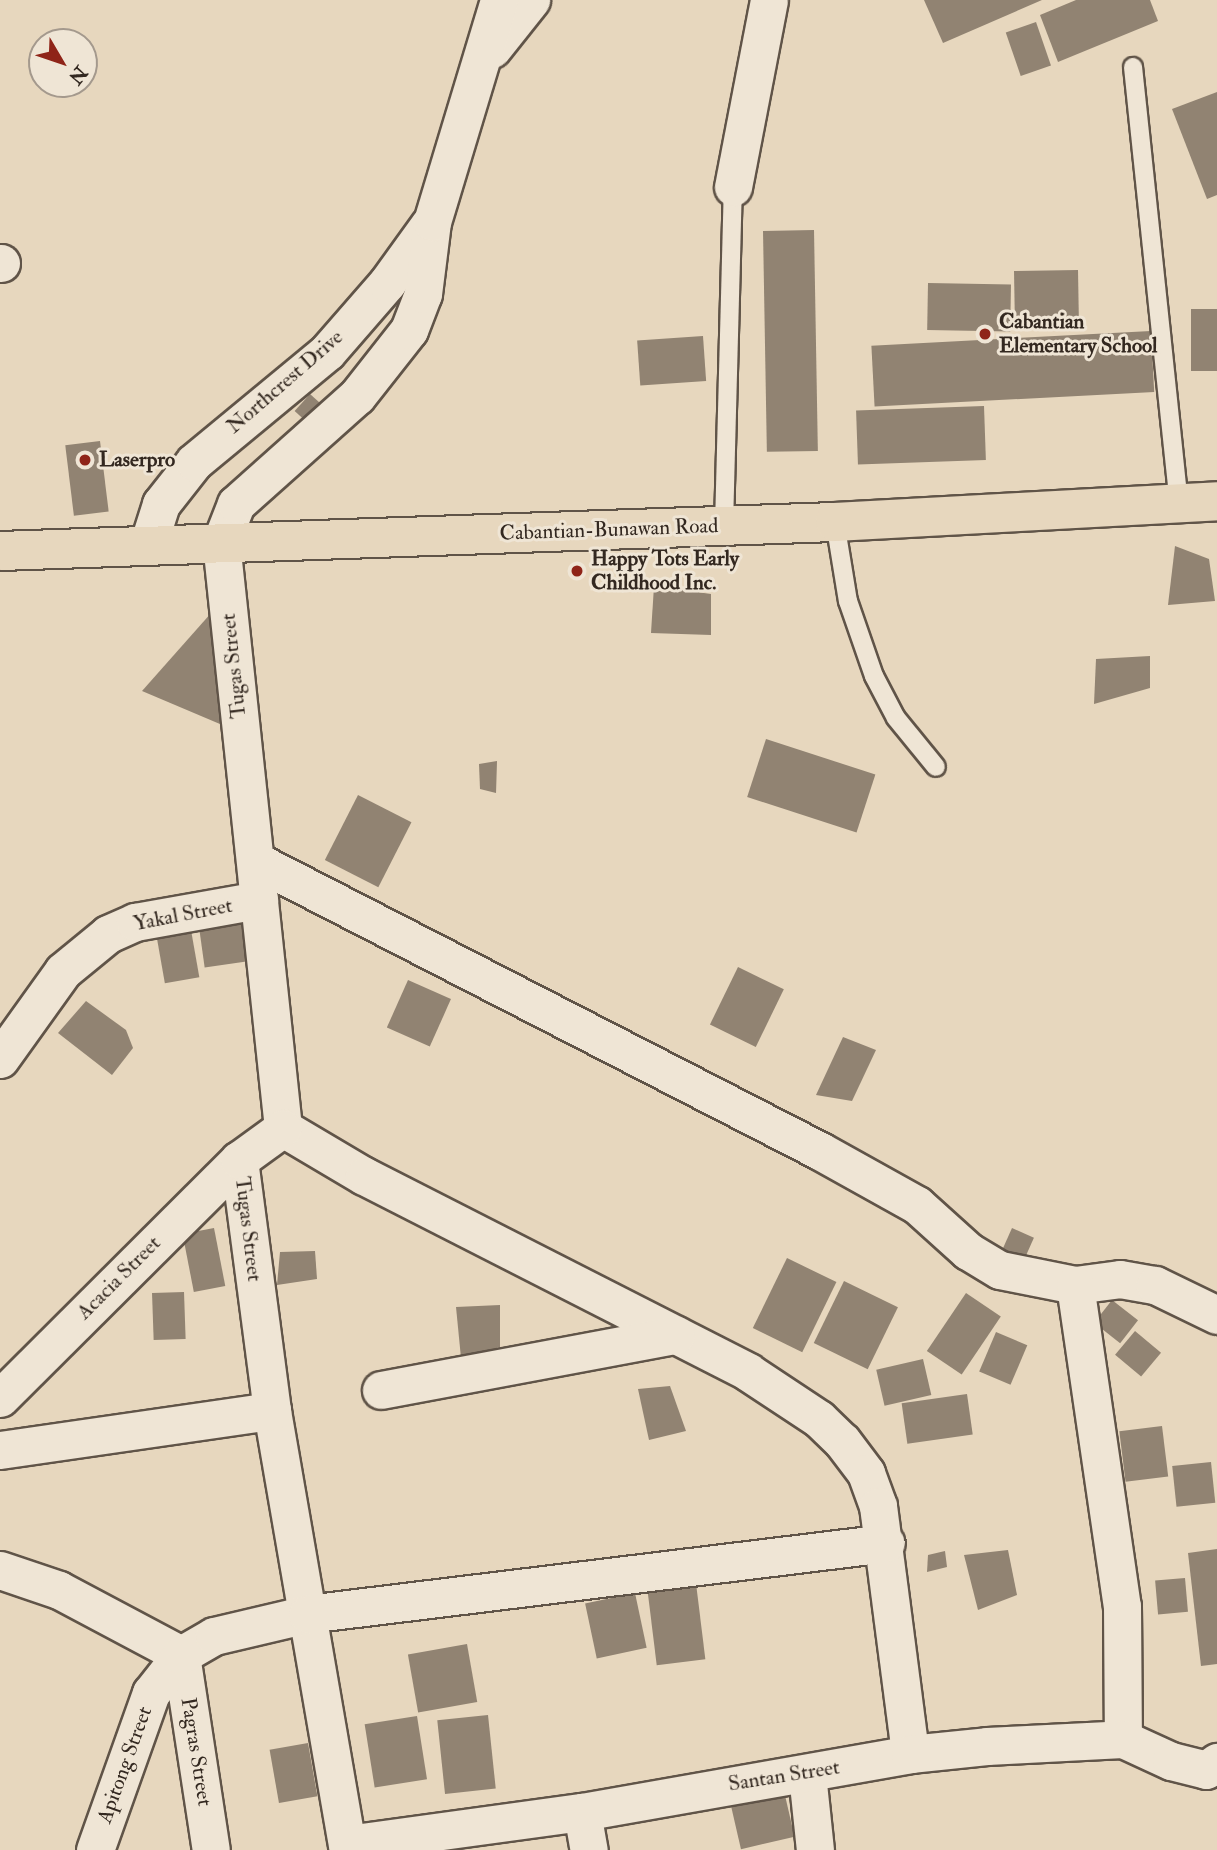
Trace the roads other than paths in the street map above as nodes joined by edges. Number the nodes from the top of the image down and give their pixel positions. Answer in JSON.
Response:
{"nodes":[{"id":1,"x":499,"y":0,"type":"edge"},
{"id":2,"x":531,"y":0,"type":"edge"},
{"id":3,"x":769,"y":0,"type":"edge"},
{"id":4,"x":479,"y":65,"type":"junction"},
{"id":5,"x":1133,"y":67,"type":"dead end"},
{"id":6,"x":733,"y":187,"type":"joint"},
{"id":7,"x":432,"y":222,"type":"junction"},
{"id":8,"x":271,"y":398,"type":"junction"},
{"id":9,"x":304,"y":446,"type":"junction"},
{"id":10,"x":1217,"y":501,"type":"edge"},
{"id":11,"x":1179,"y":502,"type":"junction"},
{"id":12,"x":835,"y":522,"type":"junction"},
{"id":13,"x":724,"y":526,"type":"junction"},
{"id":14,"x":221,"y":542,"type":"junction"},
{"id":15,"x":148,"y":545,"type":"junction"},
{"id":16,"x":0,"y":551,"type":"edge"},
{"id":17,"x":936,"y":767,"type":"dead end"},
{"id":18,"x":256,"y":861,"type":"junction"},
{"id":19,"x":259,"y":900,"type":"junction"},
{"id":20,"x":0,"y":1059,"type":"edge"},
{"id":21,"x":283,"y":1128,"type":"junction"},
{"id":22,"x":239,"y":1160,"type":"junction"},
{"id":23,"x":1075,"y":1285,"type":"junction"},
{"id":24,"x":1217,"y":1315,"type":"edge"},
{"id":25,"x":676,"y":1335,"type":"junction"},
{"id":26,"x":381,"y":1390,"type":"dead end"},
{"id":27,"x":0,"y":1398,"type":"edge"},
{"id":28,"x":272,"y":1410,"type":"junction"},
{"id":29,"x":0,"y":1450,"type":"edge"},
{"id":30,"x":886,"y":1543,"type":"junction"},
{"id":31,"x":0,"y":1570,"type":"edge"},
{"id":32,"x":307,"y":1614,"type":"junction"},
{"id":33,"x":181,"y":1655,"type":"junction"},
{"id":34,"x":1123,"y":1739,"type":"junction"},
{"id":35,"x":910,"y":1754,"type":"junction"},
{"id":36,"x":1217,"y":1762,"type":"edge"},
{"id":37,"x":807,"y":1774,"type":"junction"},
{"id":38,"x":582,"y":1811,"type":"junction"},
{"id":39,"x":347,"y":1847,"type":"edge"},
{"id":40,"x":95,"y":1850,"type":"edge"},
{"id":41,"x":211,"y":1850,"type":"edge"},
{"id":42,"x":589,"y":1850,"type":"edge"},
{"id":43,"x":815,"y":1850,"type":"edge"}],
"edges":[{"from":1,"to":4,"type":"street","name":"Northcrest Drive"},
{"from":2,"to":4,"type":"street"},
{"from":3,"to":6,"type":"street"},
{"from":4,"to":7,"type":"street","name":"Northcrest Drive"},
{"from":5,"to":11,"type":"lane"},
{"from":6,"to":13,"type":"lane"},
{"from":7,"to":8,"type":"street","name":"Northcrest Drive"},
{"from":7,"to":9,"type":"street","name":"Northcrest Drive"},
{"from":8,"to":9,"type":"street"},
{"from":8,"to":15,"type":"street","name":"Northcrest Drive"},
{"from":9,"to":14,"type":"street","name":"Northcrest Drive"},
{"from":10,"to":11,"type":"main road","name":"Cabantian-Bunawan Road"},
{"from":11,"to":12,"type":"main road","name":"Cabantian-Bunawan Road"},
{"from":12,"to":13,"type":"main road","name":"Cabantian-Bunawan Road"},
{"from":12,"to":17,"type":"lane"},
{"from":13,"to":14,"type":"main road","name":"Cabantian-Bunawan Road"},
{"from":14,"to":15,"type":"main road","name":"Cabantian-Bunawan Road"},
{"from":14,"to":18,"type":"street","name":"Tugas Street"},
{"from":15,"to":16,"type":"main road","name":"Cabantian-Bunawan Road"},
{"from":18,"to":19,"type":"street","name":"Tugas Street"},
{"from":18,"to":23,"type":"street"},
{"from":19,"to":20,"type":"street","name":"Yakal Street"},
{"from":19,"to":21,"type":"street","name":"Tugas Street"},
{"from":21,"to":22,"type":"street","name":"Tugas Street"},
{"from":21,"to":25,"type":"street"},
{"from":22,"to":27,"type":"street","name":"Acacia Street"},
{"from":22,"to":28,"type":"street","name":"Tugas Street"},
{"from":23,"to":24,"type":"street"},
{"from":23,"to":34,"type":"street"},
{"from":25,"to":26,"type":"street"},
{"from":25,"to":30,"type":"street"},
{"from":28,"to":29,"type":"street"},
{"from":28,"to":32,"type":"street","name":"Tugas Street"},
{"from":30,"to":32,"type":"street","name":"Apitong Street"},
{"from":30,"to":35,"type":"street"},
{"from":31,"to":33,"type":"street"},
{"from":32,"to":33,"type":"street","name":"Apitong Street"},
{"from":32,"to":39,"type":"street","name":"Tugas Street"},
{"from":33,"to":40,"type":"street","name":"Apitong Street"},
{"from":33,"to":41,"type":"street","name":"Pagras Street"},
{"from":34,"to":35,"type":"street","name":"Santan Street"},
{"from":34,"to":36,"type":"street","name":"Santan Street"},
{"from":35,"to":37,"type":"street","name":"Santan Street"},
{"from":37,"to":38,"type":"street","name":"Santan Street"},
{"from":37,"to":43,"type":"street"},
{"from":38,"to":39,"type":"street","name":"Santan Street"},
{"from":38,"to":42,"type":"street"}]}
